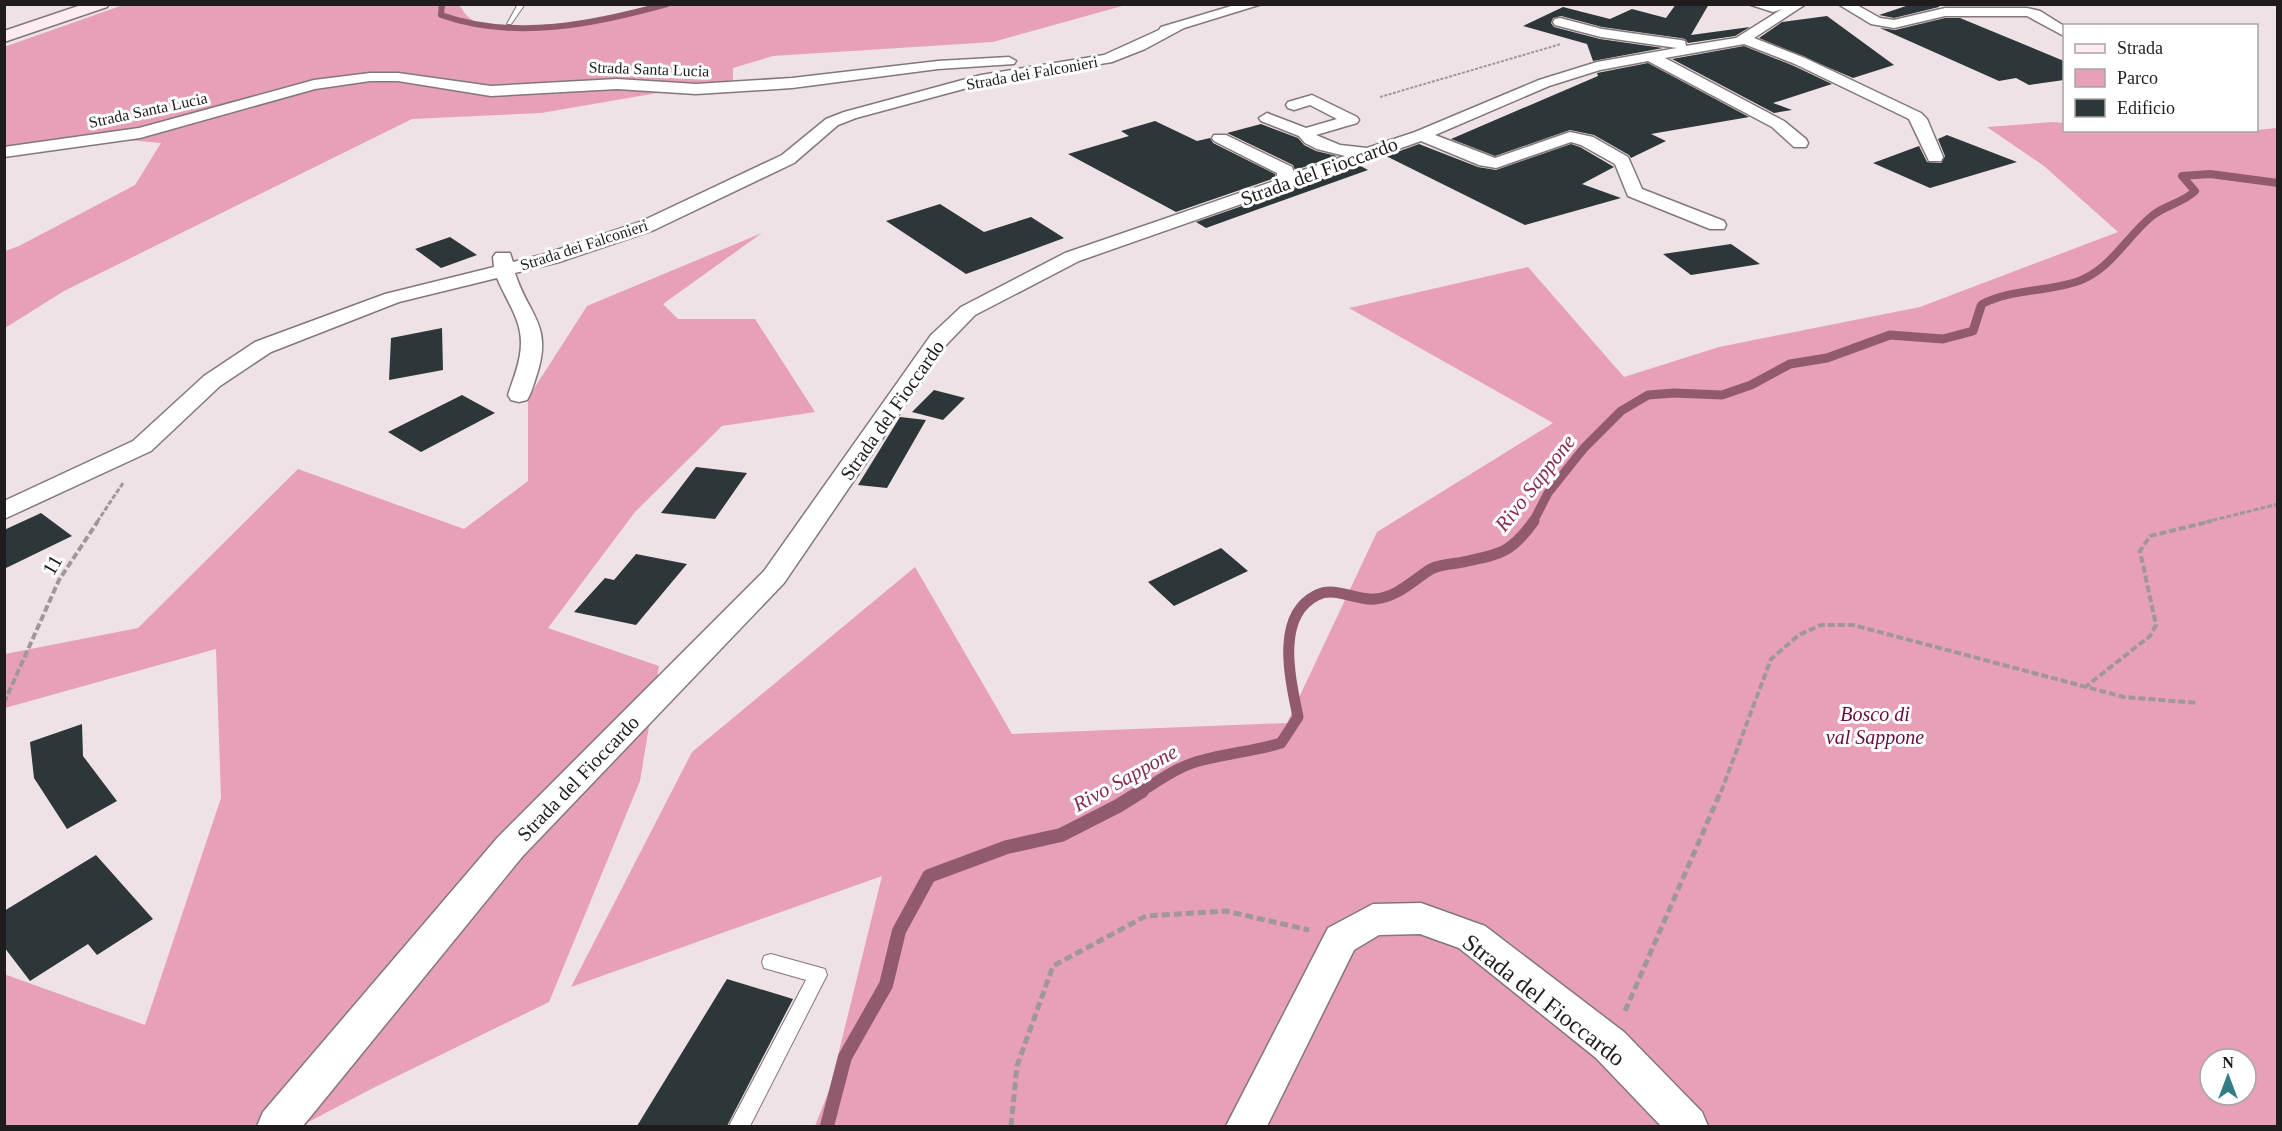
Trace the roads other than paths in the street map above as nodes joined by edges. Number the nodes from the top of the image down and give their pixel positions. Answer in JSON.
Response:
{"nodes":[{"id":1,"x":100,"y":4,"type":"edge"},
{"id":2,"x":522,"y":4,"type":"edge"},
{"id":3,"x":1256,"y":4,"type":"edge"},
{"id":4,"x":1754,"y":4,"type":"edge"},
{"id":5,"x":1785,"y":4,"type":"edge"},
{"id":6,"x":1800,"y":4,"type":"edge"},
{"id":7,"x":1844,"y":4,"type":"edge"},
{"id":8,"x":1560,"y":21,"type":"dead end"},
{"id":9,"x":509,"y":23,"type":"dead end"},
{"id":10,"x":1182,"y":24,"type":"junction"},
{"id":11,"x":2063,"y":31,"type":"edge"},
{"id":12,"x":4,"y":37,"type":"edge"},
{"id":13,"x":1741,"y":40,"type":"junction"},
{"id":14,"x":1651,"y":57,"type":"junction"},
{"id":15,"x":1294,"y":105,"type":"dead end"},
{"id":16,"x":1267,"y":118,"type":"dead end"},
{"id":17,"x":1305,"y":133,"type":"junction"},
{"id":18,"x":1421,"y":135,"type":"junction"},
{"id":19,"x":1220,"y":138,"type":"dead end"},
{"id":20,"x":1800,"y":143,"type":"dead end"},
{"id":21,"x":4,"y":152,"type":"edge"},
{"id":22,"x":1369,"y":154,"type":"junction"},
{"id":23,"x":1935,"y":157,"type":"dead end"},
{"id":24,"x":1290,"y":182,"type":"junction"},
{"id":25,"x":1717,"y":225,"type":"dead end"},
{"id":26,"x":503,"y":264,"type":"junction"},
{"id":27,"x":519,"y":395,"type":"dead end"},
{"id":28,"x":4,"y":511,"type":"edge"},
{"id":29,"x":771,"y":962,"type":"dead end"},
{"id":30,"x":277,"y":1126,"type":"edge"},
{"id":31,"x":739,"y":1126,"type":"edge"},
{"id":32,"x":1246,"y":1126,"type":"edge"},
{"id":33,"x":1688,"y":1126,"type":"edge"}],
"edges":[{"from":1,"to":12,"type":"main road"},
{"from":2,"to":9,"type":"lane"},
{"from":3,"to":10,"type":"street","name":"Strada Santa Lucia"},
{"from":4,"to":5,"type":"street"},
{"from":6,"to":13,"type":"street","name":"Strada del Fioccardo"},
{"from":7,"to":11,"type":"street"},
{"from":8,"to":13,"type":"street","name":"Strada del Fioccardo"},
{"from":10,"to":21,"type":"street","name":"Strada Santa Lucia"},
{"from":10,"to":26,"type":"street","name":"Strada dei Falconieri"},
{"from":13,"to":14,"type":"street","name":"Strada del Fioccardo"},
{"from":13,"to":23,"type":"street"},
{"from":14,"to":18,"type":"street","name":"Strada del Fioccardo"},
{"from":14,"to":20,"type":"street"},
{"from":15,"to":17,"type":"street"},
{"from":16,"to":17,"type":"street"},
{"from":17,"to":22,"type":"street"},
{"from":18,"to":22,"type":"street","name":"Strada del Fioccardo"},
{"from":18,"to":25,"type":"street"},
{"from":19,"to":24,"type":"street"},
{"from":22,"to":24,"type":"street","name":"Strada del Fioccardo"},
{"from":24,"to":30,"type":"street","name":"Strada del Fioccardo"},
{"from":26,"to":27,"type":"street"},
{"from":26,"to":28,"type":"street","name":"Strada dei Falconieri"},
{"from":29,"to":31,"type":"lane"},
{"from":32,"to":33,"type":"street","name":"Strada del Fioccardo"}]}
